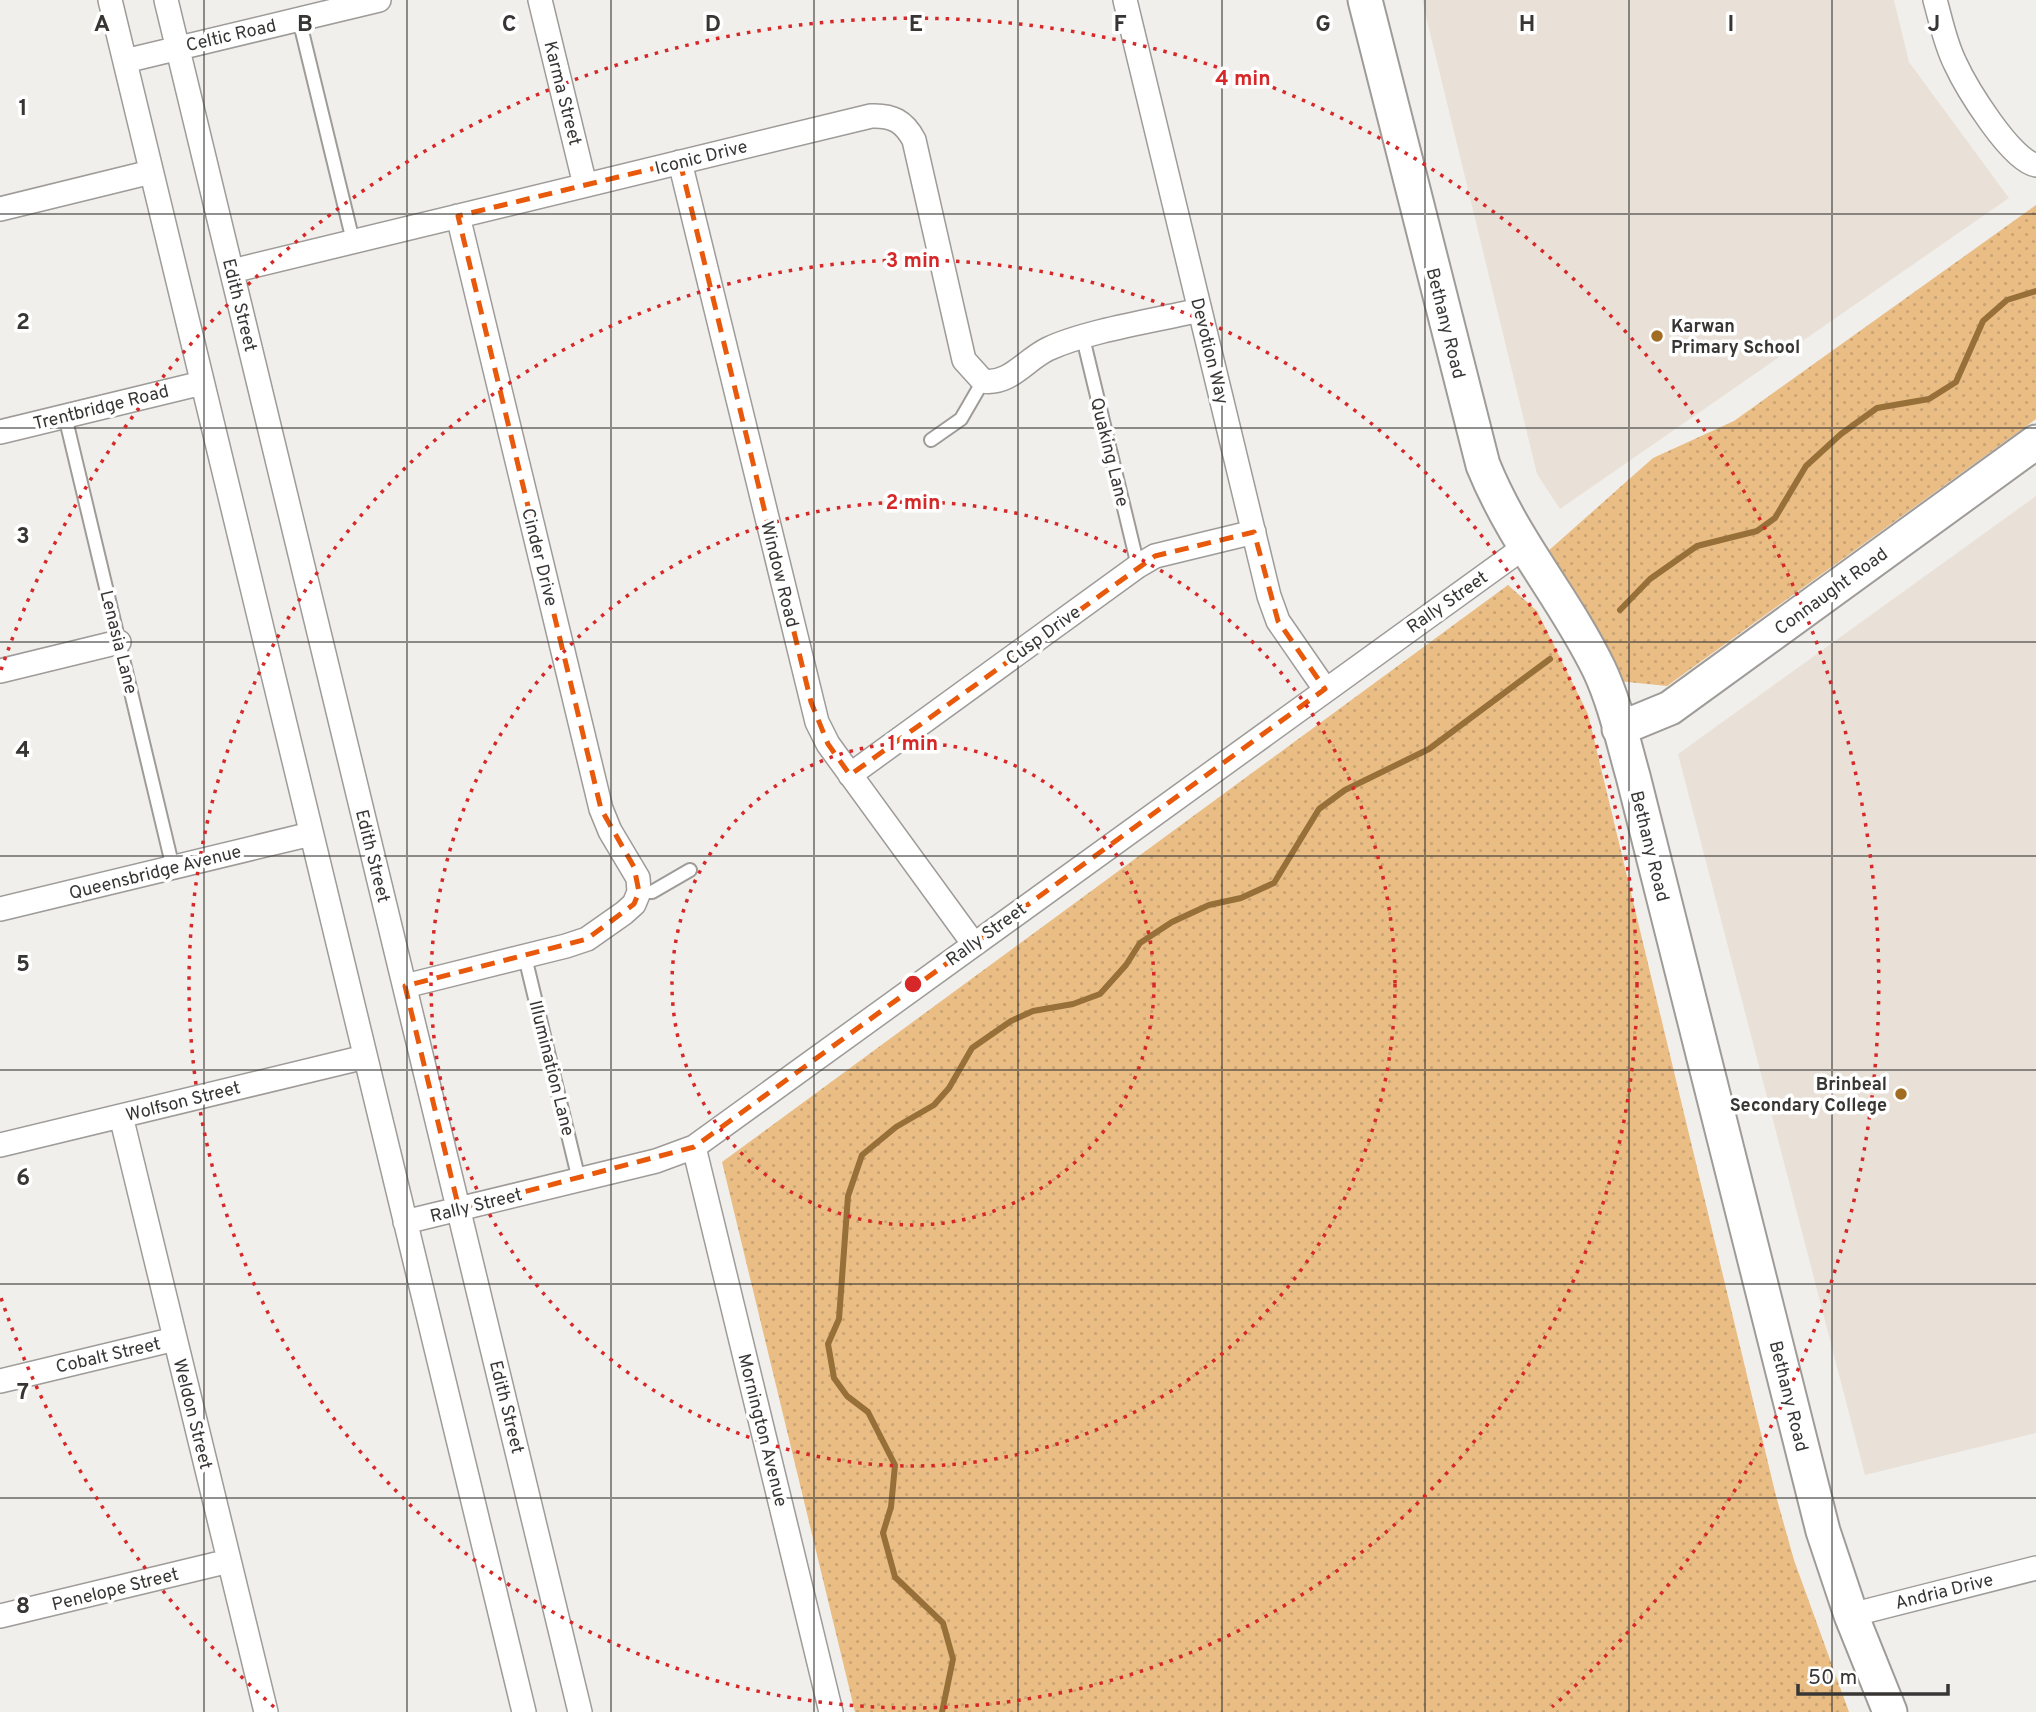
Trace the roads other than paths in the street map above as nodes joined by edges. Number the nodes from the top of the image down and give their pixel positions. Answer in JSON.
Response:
{"nodes":[{"id":1,"x":110,"y":0,"type":"edge"},
{"id":2,"x":166,"y":0,"type":"edge"},
{"id":3,"x":379,"y":0,"type":"edge"},
{"id":4,"x":541,"y":0,"type":"edge"},
{"id":5,"x":1125,"y":0,"type":"edge"},
{"id":6,"x":1365,"y":0,"type":"edge"},
{"id":7,"x":1936,"y":0,"type":"edge"},
{"id":8,"x":299,"y":19,"type":"junction"},
{"id":9,"x":178,"y":48,"type":"junction"},
{"id":10,"x":125,"y":61,"type":"junction"},
{"id":11,"x":681,"y":162,"type":"junction"},
{"id":12,"x":2036,"y":165,"type":"edge"},
{"id":13,"x":150,"y":172,"type":"junction"},
{"id":14,"x":585,"y":185,"type":"junction"},
{"id":15,"x":0,"y":209,"type":"edge"},
{"id":16,"x":458,"y":216,"type":"junction"},
{"id":17,"x":353,"y":242,"type":"junction"},
{"id":18,"x":232,"y":271,"type":"junction"},
{"id":19,"x":1200,"y":310,"type":"junction"},
{"id":20,"x":1083,"y":338,"type":"junction"},
{"id":21,"x":983,"y":381,"type":"junction"},
{"id":22,"x":202,"y":383,"type":"junction"},
{"id":23,"x":65,"y":416,"type":"junction"},
{"id":24,"x":0,"y":432,"type":"edge"},
{"id":25,"x":931,"y":440,"type":"dead end"},
{"id":26,"x":2036,"y":442,"type":"edge"},
{"id":27,"x":1254,"y":532,"type":"junction"},
{"id":28,"x":1523,"y":548,"type":"junction"},
{"id":29,"x":1138,"y":566,"type":"junction"},
{"id":30,"x":119,"y":642,"type":"junction"},
{"id":31,"x":0,"y":671,"type":"edge"},
{"id":32,"x":1325,"y":689,"type":"junction"},
{"id":33,"x":1619,"y":729,"type":"junction"},
{"id":34,"x":850,"y":775,"type":"junction"},
{"id":35,"x":310,"y":834,"type":"junction"},
{"id":36,"x":173,"y":868,"type":"junction"},
{"id":37,"x":690,"y":870,"type":"dead end"},
{"id":38,"x":639,"y":892,"type":"junction"},
{"id":39,"x":0,"y":909,"type":"edge"},
{"id":40,"x":972,"y":943,"type":"junction"},
{"id":41,"x":525,"y":957,"type":"junction"},
{"id":42,"x":405,"y":986,"type":"junction"},
{"id":43,"x":365,"y":1057,"type":"junction"},
{"id":44,"x":121,"y":1116,"type":"junction"},
{"id":45,"x":0,"y":1145,"type":"edge"},
{"id":46,"x":694,"y":1147,"type":"junction"},
{"id":47,"x":579,"y":1180,"type":"junction"},
{"id":48,"x":459,"y":1209,"type":"junction"},
{"id":49,"x":405,"y":1222,"type":"junction"},
{"id":50,"x":175,"y":1339,"type":"junction"},
{"id":51,"x":0,"y":1381,"type":"edge"},
{"id":52,"x":229,"y":1562,"type":"junction"},
{"id":53,"x":2036,"y":1568,"type":"edge"},
{"id":54,"x":1851,"y":1615,"type":"junction"},
{"id":55,"x":0,"y":1616,"type":"edge"},
{"id":56,"x":266,"y":1712,"type":"edge"},
{"id":57,"x":524,"y":1712,"type":"edge"},
{"id":58,"x":580,"y":1712,"type":"edge"},
{"id":59,"x":831,"y":1712,"type":"edge"},
{"id":60,"x":1890,"y":1712,"type":"edge"}],
"edges":[{"from":1,"to":10,"type":"street"},
{"from":2,"to":9,"type":"street","name":"Edith Street"},
{"from":3,"to":8,"type":"street","name":"Celtic Road"},
{"from":4,"to":14,"type":"street","name":"Karma Street"},
{"from":5,"to":19,"type":"street","name":"Devotion Way"},
{"from":6,"to":28,"type":"street","name":"Bethany Road"},
{"from":7,"to":12,"type":"street"},
{"from":8,"to":9,"type":"street","name":"Celtic Road"},
{"from":8,"to":17,"type":"lane"},
{"from":9,"to":10,"type":"street","name":"Celtic Road"},
{"from":9,"to":18,"type":"street","name":"Edith Street"},
{"from":10,"to":13,"type":"street"},
{"from":11,"to":14,"type":"street","name":"Iconic Drive"},
{"from":11,"to":21,"type":"street","name":"Iconic Drive"},
{"from":11,"to":34,"type":"street","name":"Window Road"},
{"from":13,"to":15,"type":"street"},
{"from":13,"to":22,"type":"street"},
{"from":14,"to":16,"type":"street","name":"Iconic Drive"},
{"from":16,"to":17,"type":"street","name":"Iconic Drive"},
{"from":16,"to":38,"type":"street","name":"Cinder Drive"},
{"from":17,"to":18,"type":"street","name":"Iconic Drive"},
{"from":18,"to":42,"type":"street","name":"Edith Street"},
{"from":19,"to":20,"type":"street"},
{"from":19,"to":27,"type":"street","name":"Devotion Way"},
{"from":20,"to":21,"type":"street"},
{"from":20,"to":29,"type":"lane","name":"Quaking Lane"},
{"from":21,"to":25,"type":"lane"},
{"from":22,"to":23,"type":"street","name":"Trentbridge Road"},
{"from":22,"to":35,"type":"street"},
{"from":23,"to":24,"type":"street","name":"Trentbridge Road"},
{"from":23,"to":30,"type":"lane","name":"Lenasia Lane"},
{"from":26,"to":33,"type":"street","name":"Connaught Road"},
{"from":27,"to":29,"type":"street","name":"Cusp Drive"},
{"from":27,"to":32,"type":"street","name":"Devotion Way"},
{"from":28,"to":32,"type":"street","name":"Rally Street"},
{"from":28,"to":33,"type":"street","name":"Bethany Road"},
{"from":29,"to":34,"type":"street","name":"Cusp Drive"},
{"from":30,"to":31,"type":"street"},
{"from":30,"to":36,"type":"lane","name":"Lenasia Lane"},
{"from":32,"to":40,"type":"street","name":"Rally Street"},
{"from":33,"to":54,"type":"street","name":"Bethany Road"},
{"from":34,"to":40,"type":"street","name":"Window Road"},
{"from":35,"to":36,"type":"street","name":"Queensbridge Avenue"},
{"from":35,"to":43,"type":"street"},
{"from":36,"to":39,"type":"street","name":"Queensbridge Avenue"},
{"from":37,"to":38,"type":"lane"},
{"from":38,"to":41,"type":"street"},
{"from":40,"to":46,"type":"street","name":"Rally Street"},
{"from":41,"to":42,"type":"street"},
{"from":41,"to":47,"type":"lane","name":"Illumination Lane"},
{"from":42,"to":48,"type":"street","name":"Edith Street"},
{"from":43,"to":44,"type":"street","name":"Wolfson Street"},
{"from":43,"to":49,"type":"street"},
{"from":44,"to":45,"type":"street","name":"Wolfson Street"},
{"from":44,"to":50,"type":"street","name":"Weldon Street"},
{"from":46,"to":47,"type":"street","name":"Rally Street"},
{"from":46,"to":59,"type":"street","name":"Mornington Avenue"},
{"from":47,"to":48,"type":"street","name":"Rally Street"},
{"from":48,"to":49,"type":"street","name":"Rally Street"},
{"from":48,"to":58,"type":"street","name":"Edith Street"},
{"from":49,"to":57,"type":"street"},
{"from":50,"to":51,"type":"street","name":"Cobalt Street"},
{"from":50,"to":52,"type":"street","name":"Weldon Street"},
{"from":52,"to":55,"type":"street","name":"Penelope Street"},
{"from":52,"to":56,"type":"street","name":"Weldon Street"},
{"from":53,"to":54,"type":"street","name":"Andria Drive"},
{"from":54,"to":60,"type":"street","name":"Bethany Road"}]}
